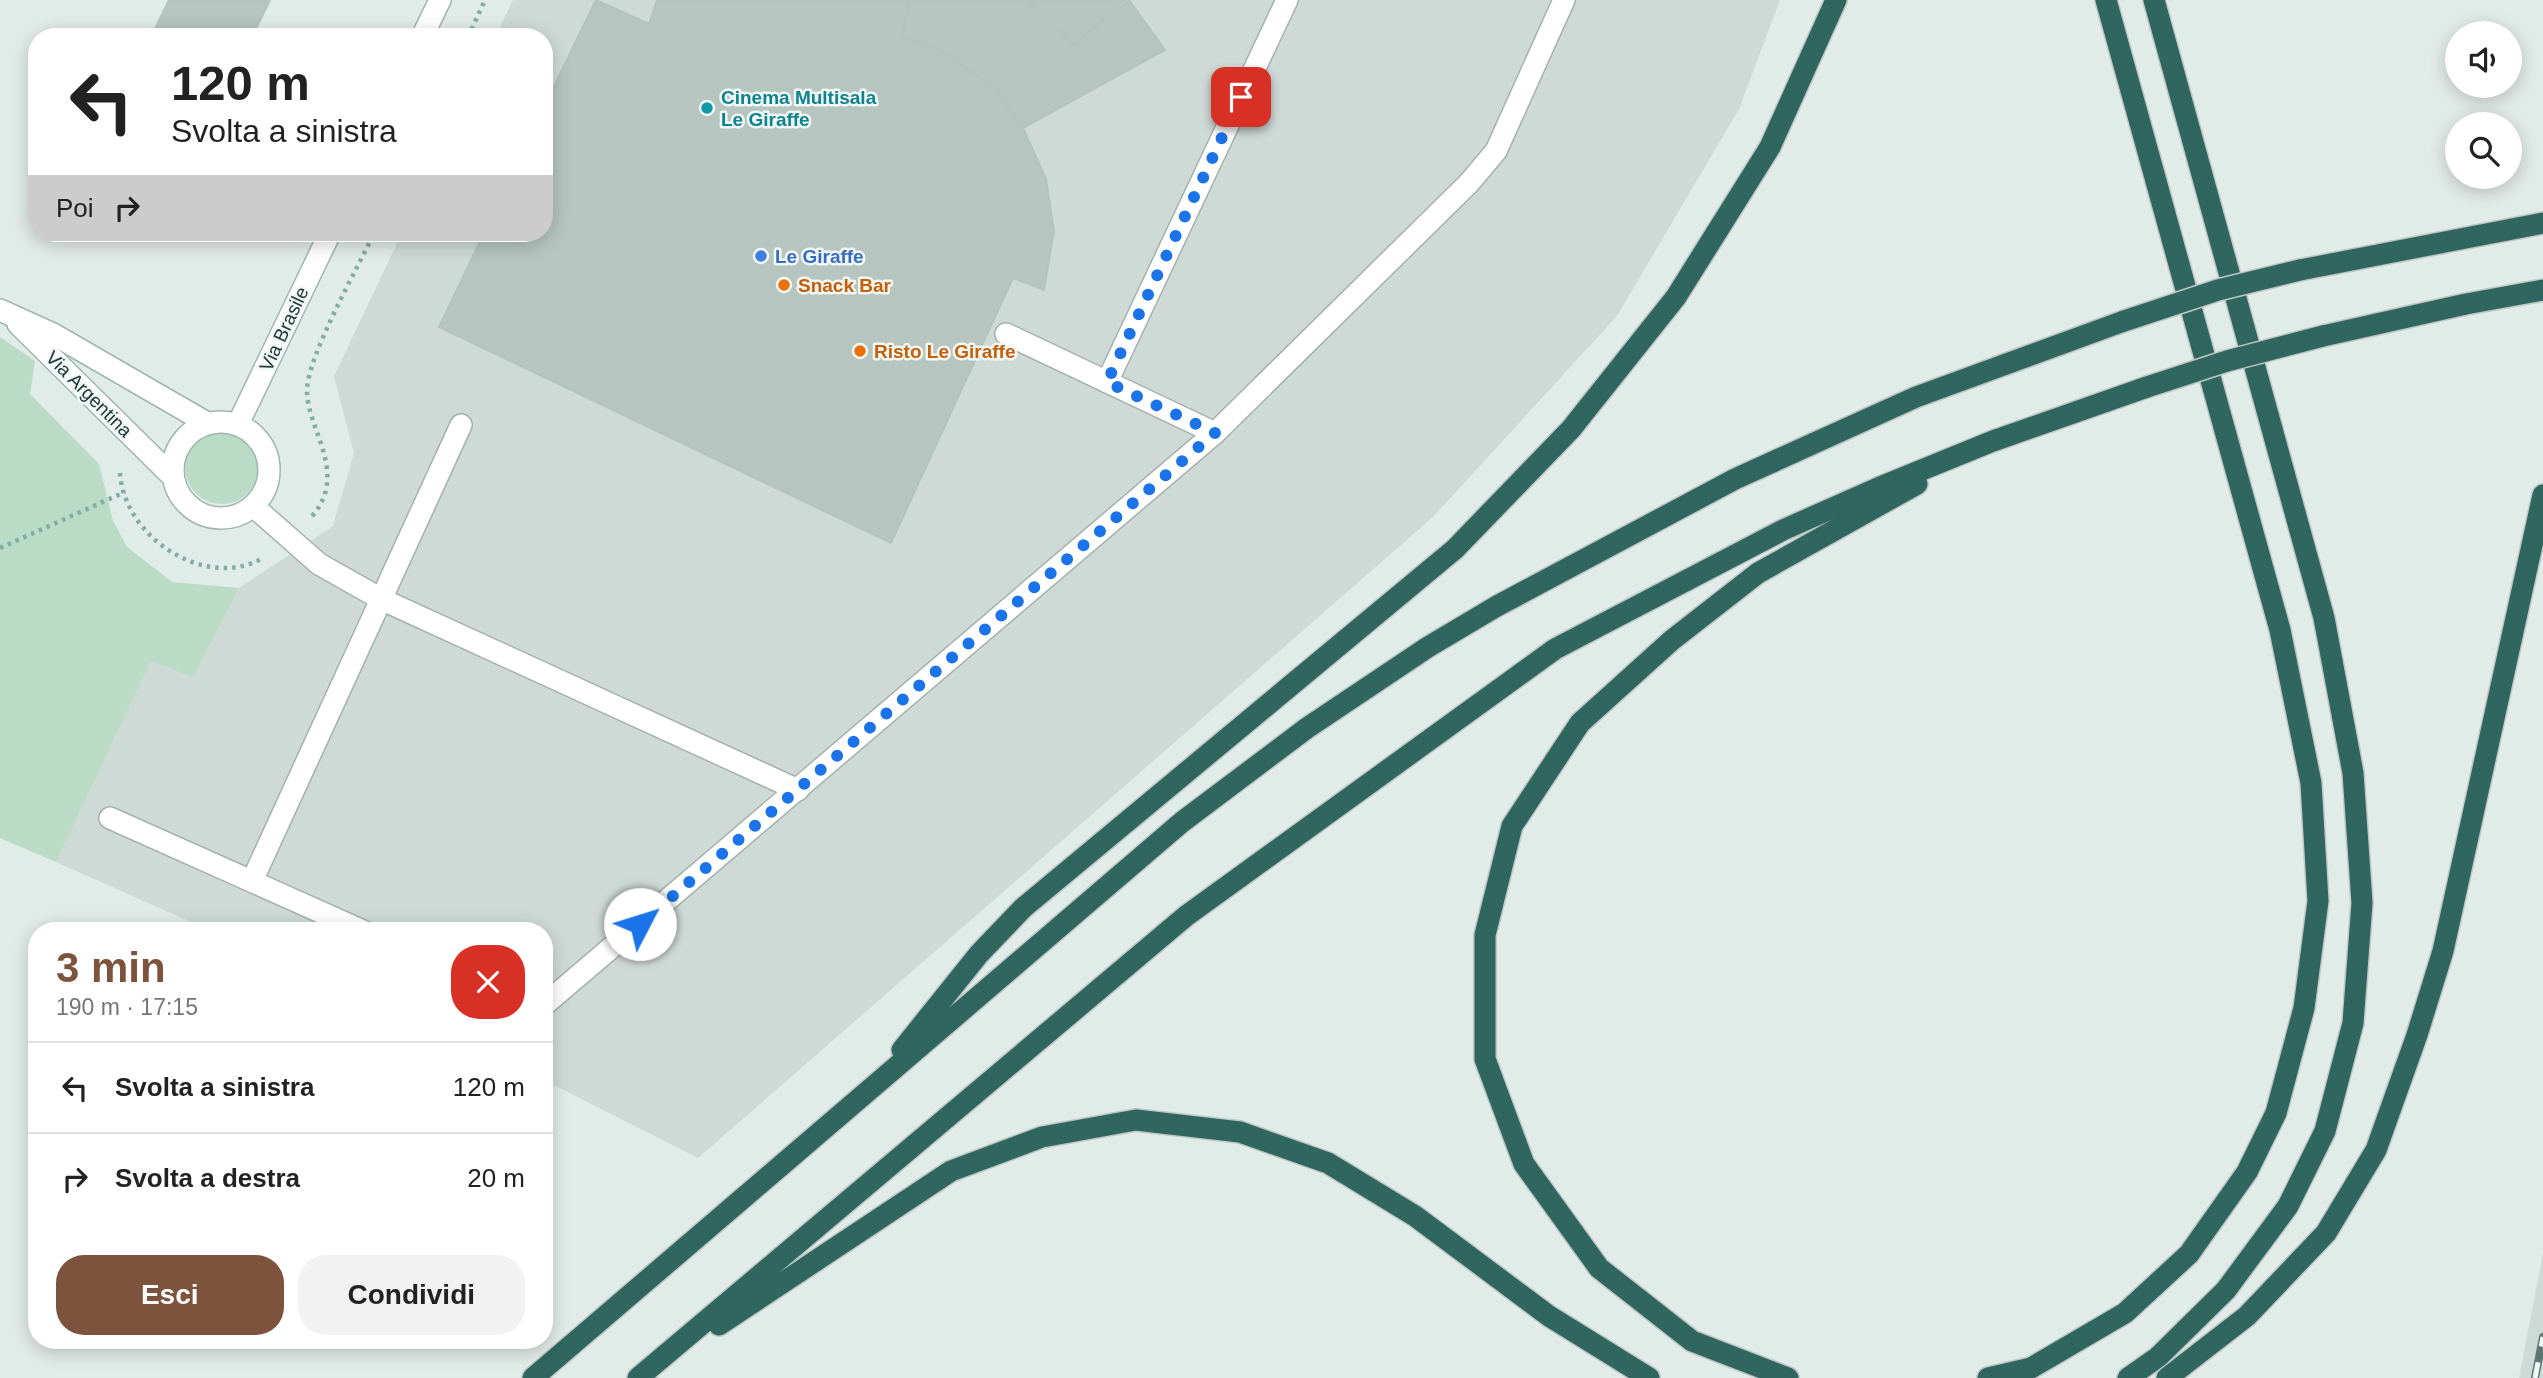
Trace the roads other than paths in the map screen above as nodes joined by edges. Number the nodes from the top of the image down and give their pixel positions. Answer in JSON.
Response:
{"nodes":[{"id":1,"x":440,"y":0,"type":"edge"},
{"id":2,"x":1287,"y":0,"type":"edge"},
{"id":3,"x":1564,"y":0,"type":"edge"},
{"id":4,"x":1836,"y":0,"type":"edge"},
{"id":5,"x":2106,"y":0,"type":"edge"},
{"id":6,"x":2154,"y":0,"type":"edge"},
{"id":7,"x":426,"y":28,"type":"edge"},
{"id":8,"x":2543,"y":223,"type":"edge"},
{"id":9,"x":326,"y":242,"type":"edge"},
{"id":10,"x":2543,"y":290,"type":"edge"},
{"id":11,"x":3,"y":311,"type":"edge"},
{"id":12,"x":1006,"y":334,"type":"dead end"},
{"id":13,"x":1107,"y":382,"type":"junction"},
{"id":14,"x":207,"y":423,"type":"junction"},
{"id":15,"x":238,"y":424,"type":"junction"},
{"id":16,"x":461,"y":425,"type":"dead end"},
{"id":17,"x":1215,"y":433,"type":"junction"},
{"id":18,"x":1993,"y":441,"type":"junction"},
{"id":19,"x":172,"y":476,"type":"junction"},
{"id":20,"x":2543,"y":495,"type":"edge"},
{"id":21,"x":253,"y":506,"type":"junction"},
{"id":22,"x":381,"y":599,"type":"junction"},
{"id":23,"x":798,"y":790,"type":"junction"},
{"id":24,"x":110,"y":818,"type":"dead end"},
{"id":25,"x":252,"y":881,"type":"junction"},
{"id":26,"x":343,"y":922,"type":"edge"},
{"id":27,"x":553,"y":996,"type":"edge"},
{"id":28,"x":873,"y":1087,"type":"junction"},
{"id":29,"x":533,"y":1378,"type":"edge"},
{"id":30,"x":639,"y":1378,"type":"edge"},
{"id":31,"x":1649,"y":1378,"type":"edge"},
{"id":32,"x":1788,"y":1378,"type":"edge"},
{"id":33,"x":1988,"y":1378,"type":"edge"},
{"id":34,"x":2129,"y":1378,"type":"edge"},
{"id":35,"x":2167,"y":1378,"type":"edge"}],
"edges":[{"from":1,"to":7,"type":"street"},
{"from":2,"to":13,"type":"street"},
{"from":3,"to":17,"type":"street"},
{"from":4,"to":28,"type":"highway"},
{"from":5,"to":33,"type":"highway"},
{"from":6,"to":34,"type":"highway"},
{"from":8,"to":28,"type":"highway","bridge":true},
{"from":9,"to":15,"type":"street","name":"Via Brasile"},
{"from":10,"to":18,"type":"highway","bridge":true},
{"from":11,"to":14,"type":"street","name":"Via Argentina"},
{"from":11,"to":19,"type":"street","name":"Via Argentina"},
{"from":12,"to":13,"type":"street"},
{"from":13,"to":17,"type":"street"},
{"from":14,"to":15,"type":"street"},
{"from":14,"to":19,"type":"street"},
{"from":15,"to":21,"type":"street"},
{"from":16,"to":22,"type":"street"},
{"from":17,"to":23,"type":"street"},
{"from":18,"to":30,"type":"highway"},
{"from":18,"to":32,"type":"highway"},
{"from":19,"to":21,"type":"street"},
{"from":20,"to":35,"type":"highway"},
{"from":21,"to":22,"type":"street"},
{"from":22,"to":23,"type":"street"},
{"from":22,"to":25,"type":"street"},
{"from":23,"to":27,"type":"street"},
{"from":24,"to":25,"type":"street"},
{"from":25,"to":26,"type":"street"},
{"from":28,"to":29,"type":"highway"},
{"from":30,"to":31,"type":"highway"}]}
